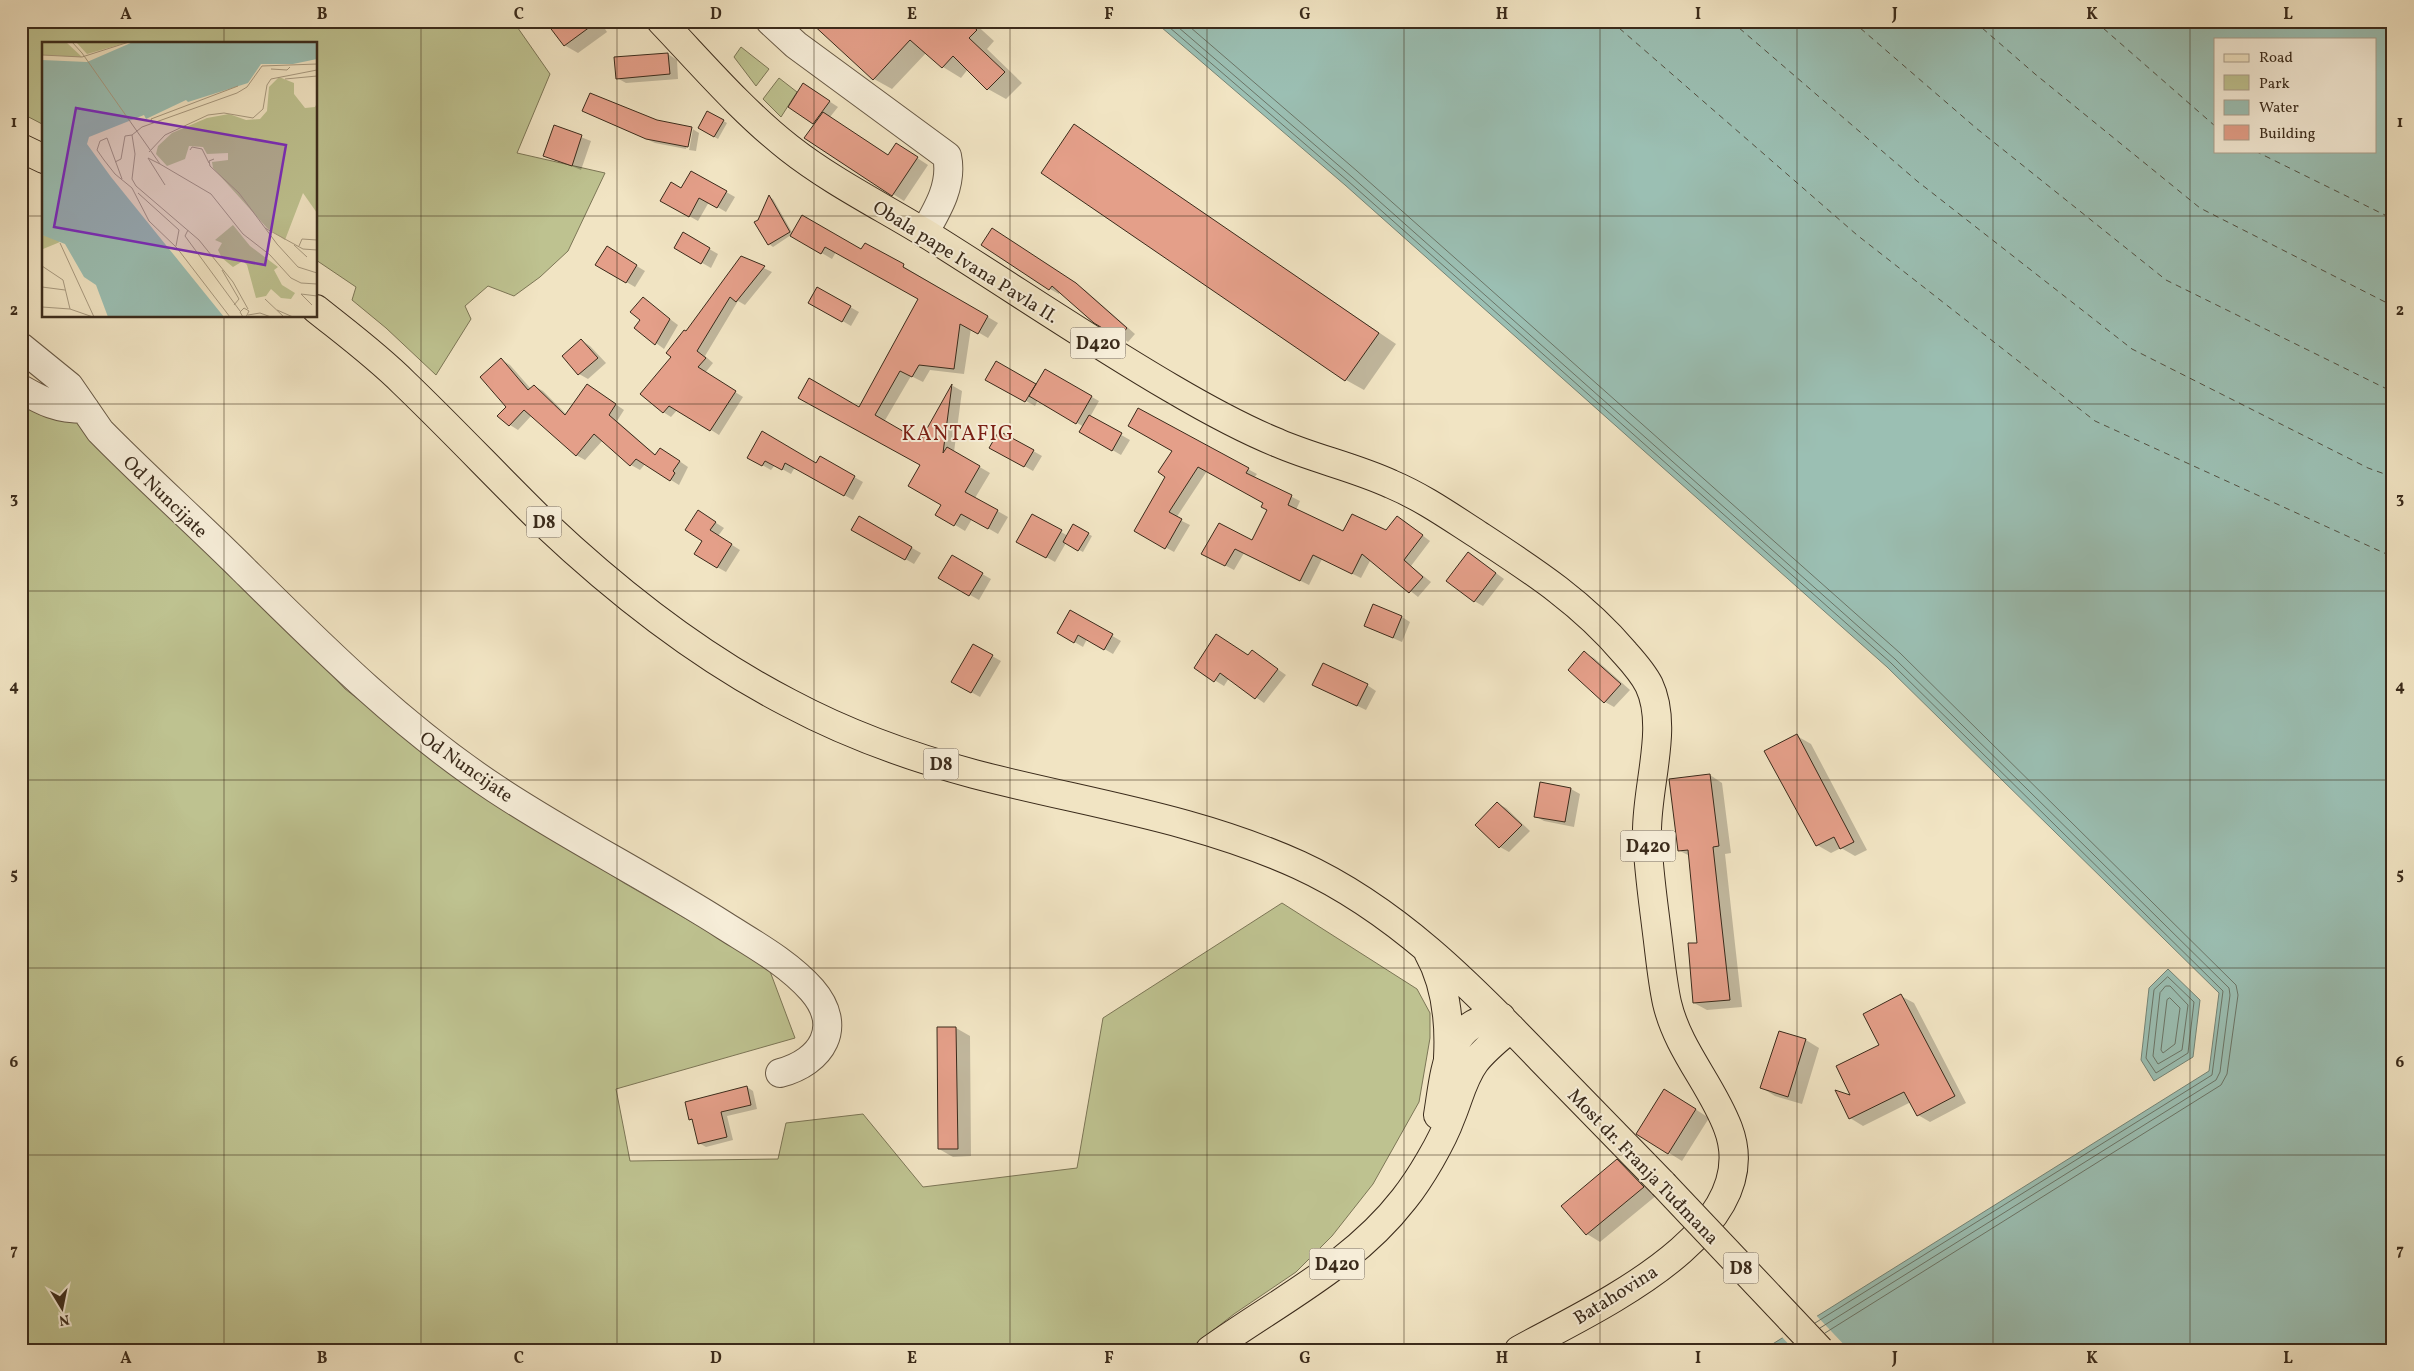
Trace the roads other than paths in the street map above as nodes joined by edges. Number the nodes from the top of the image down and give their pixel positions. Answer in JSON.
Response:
{"nodes":[{"id":1,"x":661,"y":21,"type":"edge"},
{"id":2,"x":770,"y":21,"type":"edge"},
{"id":3,"x":21,"y":148,"type":"edge"},
{"id":4,"x":42,"y":158,"type":"edge"},
{"id":5,"x":924,"y":233,"type":"junction"},
{"id":6,"x":318,"y":311,"type":"edge"},
{"id":7,"x":21,"y":347,"type":"edge"},
{"id":8,"x":21,"y":389,"type":"edge"},
{"id":9,"x":85,"y":409,"type":"junction"},
{"id":10,"x":1426,"y":948,"type":"junction"},
{"id":11,"x":1506,"y":1022,"type":"junction"},
{"id":12,"x":1448,"y":1059,"type":"junction"},
{"id":13,"x":780,"y":1073,"type":"dead end"},
{"id":14,"x":1435,"y":1148,"type":"junction"},
{"id":15,"x":1732,"y":1175,"type":"joint"},
{"id":16,"x":1210,"y":1350,"type":"edge"},
{"id":17,"x":1518,"y":1350,"type":"edge"},
{"id":18,"x":1820,"y":1350,"type":"edge"}],
"edges":[{"from":1,"to":5,"type":"main road","name":"Obala pape Ivana Pavla II.","number":"D420"},
{"from":2,"to":5,"type":"street"},
{"from":3,"to":4,"type":"main road"},
{"from":5,"to":15,"type":"main road","name":"Obala pape Ivana Pavla II.","number":"D420"},
{"from":6,"to":10,"type":"main road","number":"D8"},
{"from":7,"to":9,"type":"street","name":"Od Nuncijate"},
{"from":8,"to":9,"type":"street"},
{"from":9,"to":13,"type":"street","name":"Od Nuncijate"},
{"from":10,"to":11,"type":"main road","number":"D8"},
{"from":10,"to":12,"type":"main road"},
{"from":11,"to":12,"type":"main road","number":"D420"},
{"from":11,"to":14,"type":"main road","number":"D420"},
{"from":11,"to":18,"type":"main road","name":"Most dr. Franja Tuđmana","number":"D8","bridge":true},
{"from":12,"to":14,"type":"main road","number":"D420"},
{"from":14,"to":16,"type":"main road","number":"D420"},
{"from":15,"to":17,"type":"main road","name":"Batahovina","number":"D420"}]}
